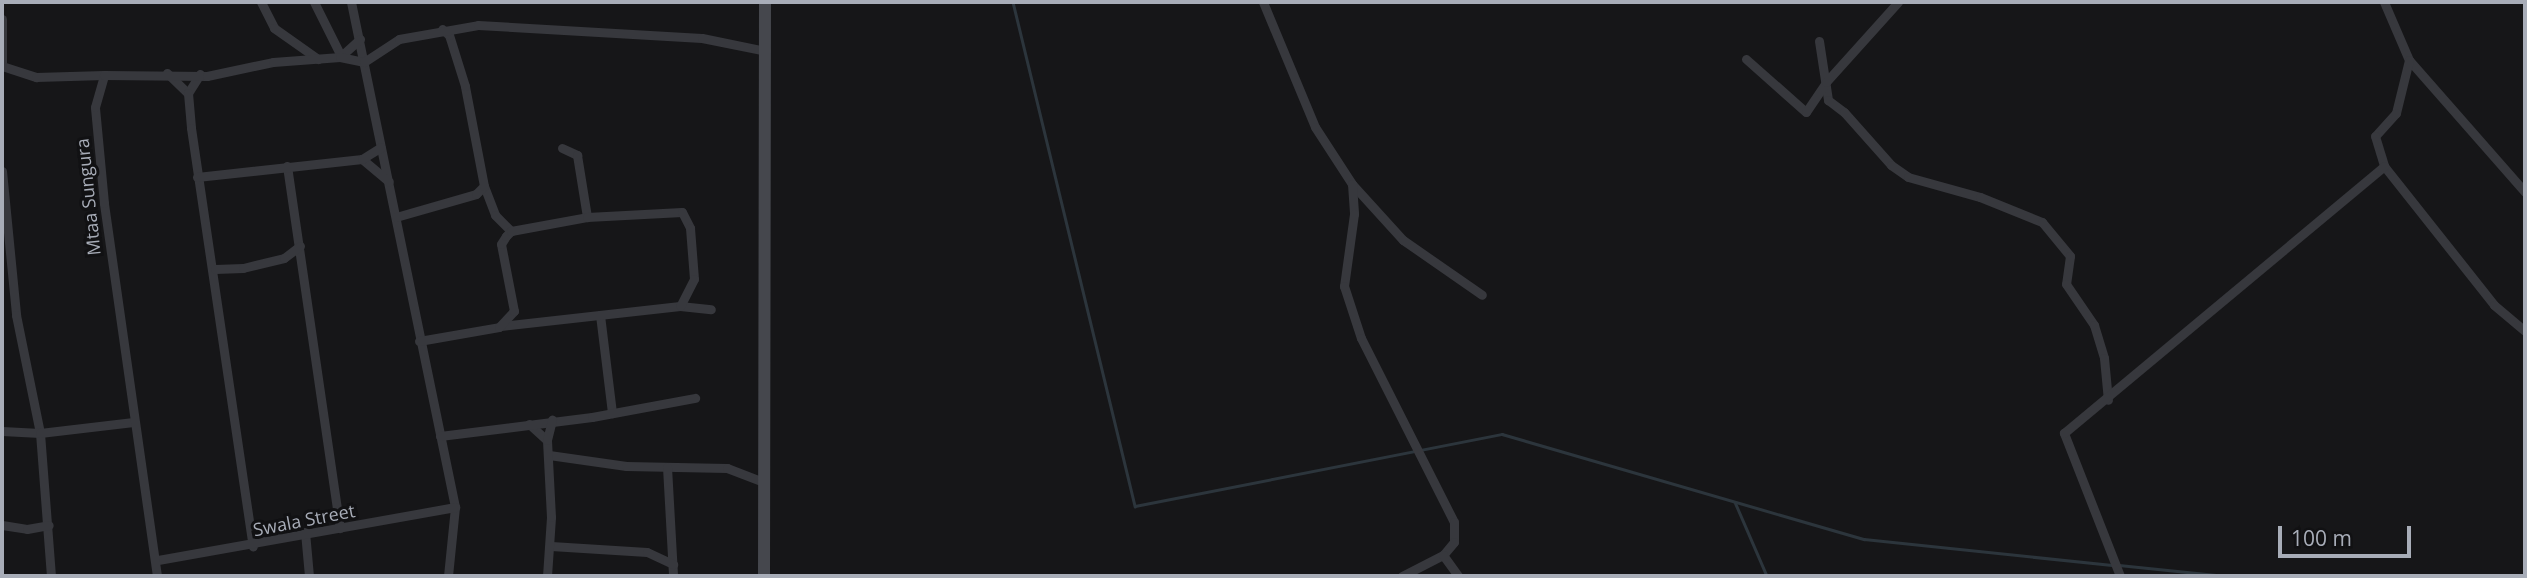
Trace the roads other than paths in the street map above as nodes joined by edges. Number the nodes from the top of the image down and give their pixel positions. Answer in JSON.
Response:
{"nodes":[{"id":1,"x":261,"y":2,"type":"edge"},
{"id":2,"x":314,"y":2,"type":"edge"},
{"id":3,"x":351,"y":2,"type":"edge"},
{"id":4,"x":765,"y":2,"type":"edge"},
{"id":5,"x":1263,"y":2,"type":"edge"},
{"id":6,"x":1898,"y":2,"type":"edge"},
{"id":7,"x":2384,"y":2,"type":"edge"},
{"id":8,"x":2,"y":19,"type":"edge"},
{"id":9,"x":442,"y":29,"type":"junction"},
{"id":10,"x":360,"y":40,"type":"junction"},
{"id":11,"x":1819,"y":41,"type":"dead end"},
{"id":12,"x":766,"y":51,"type":"junction"},
{"id":13,"x":341,"y":56,"type":"junction"},
{"id":14,"x":317,"y":59,"type":"junction"},
{"id":15,"x":1746,"y":60,"type":"dead end"},
{"id":16,"x":2409,"y":60,"type":"junction"},
{"id":17,"x":364,"y":62,"type":"junction"},
{"id":18,"x":2,"y":64,"type":"edge"},
{"id":19,"x":167,"y":73,"type":"junction"},
{"id":20,"x":200,"y":74,"type":"junction"},
{"id":21,"x":104,"y":75,"type":"junction"},
{"id":22,"x":1826,"y":82,"type":"junction"},
{"id":23,"x":188,"y":93,"type":"junction"},
{"id":24,"x":382,"y":147,"type":"junction"},
{"id":25,"x":562,"y":148,"type":"dead end"},
{"id":26,"x":362,"y":159,"type":"junction"},
{"id":27,"x":287,"y":166,"type":"junction"},
{"id":28,"x":2384,"y":166,"type":"junction"},
{"id":29,"x":2,"y":171,"type":"edge"},
{"id":30,"x":197,"y":177,"type":"junction"},
{"id":31,"x":389,"y":182,"type":"junction"},
{"id":32,"x":1352,"y":184,"type":"junction"},
{"id":33,"x":484,"y":186,"type":"junction"},
{"id":34,"x":2525,"y":192,"type":"edge"},
{"id":35,"x":475,"y":194,"type":"junction"},
{"id":36,"x":489,"y":200,"type":"junction"},
{"id":37,"x":495,"y":215,"type":"junction"},
{"id":38,"x":396,"y":217,"type":"junction"},
{"id":39,"x":587,"y":217,"type":"junction"},
{"id":40,"x":511,"y":231,"type":"junction"},
{"id":41,"x":501,"y":244,"type":"junction"},
{"id":42,"x":300,"y":246,"type":"junction"},
{"id":43,"x":6,"y":248,"type":"edge"},
{"id":44,"x":215,"y":269,"type":"junction"},
{"id":45,"x":1482,"y":295,"type":"dead end"},
{"id":46,"x":680,"y":306,"type":"junction"},
{"id":47,"x":711,"y":309,"type":"dead end"},
{"id":48,"x":600,"y":314,"type":"junction"},
{"id":49,"x":499,"y":327,"type":"junction"},
{"id":50,"x":2525,"y":331,"type":"edge"},
{"id":51,"x":419,"y":341,"type":"junction"},
{"id":52,"x":695,"y":398,"type":"dead end"},
{"id":53,"x":2108,"y":400,"type":"junction"},
{"id":54,"x":612,"y":413,"type":"junction"},
{"id":55,"x":552,"y":420,"type":"junction"},
{"id":56,"x":133,"y":422,"type":"junction"},
{"id":57,"x":528,"y":424,"type":"junction"},
{"id":58,"x":2,"y":430,"type":"edge"},
{"id":59,"x":40,"y":433,"type":"junction"},
{"id":60,"x":440,"y":436,"type":"junction"},
{"id":61,"x":547,"y":440,"type":"junction"},
{"id":62,"x":549,"y":455,"type":"junction"},
{"id":63,"x":667,"y":467,"type":"junction"},
{"id":64,"x":764,"y":482,"type":"junction"},
{"id":65,"x":456,"y":507,"type":"junction"},
{"id":66,"x":2,"y":525,"type":"edge"},
{"id":67,"x":49,"y":525,"type":"junction"},
{"id":68,"x":340,"y":528,"type":"junction"},
{"id":69,"x":305,"y":533,"type":"junction"},
{"id":70,"x":253,"y":546,"type":"junction"},
{"id":71,"x":551,"y":546,"type":"junction"},
{"id":72,"x":1443,"y":555,"type":"junction"},
{"id":73,"x":158,"y":560,"type":"junction"},
{"id":74,"x":673,"y":564,"type":"junction"},
{"id":75,"x":51,"y":576,"type":"edge"},
{"id":76,"x":157,"y":576,"type":"edge"},
{"id":77,"x":309,"y":576,"type":"edge"},
{"id":78,"x":448,"y":576,"type":"edge"},
{"id":79,"x":547,"y":576,"type":"edge"},
{"id":80,"x":673,"y":576,"type":"edge"},
{"id":81,"x":765,"y":576,"type":"edge"},
{"id":82,"x":1402,"y":576,"type":"edge"},
{"id":83,"x":1458,"y":576,"type":"edge"},
{"id":84,"x":2120,"y":576,"type":"edge"}],
"edges":[{"from":1,"to":14,"type":"street"},
{"from":2,"to":13,"type":"street"},
{"from":3,"to":10,"type":"street"},
{"from":4,"to":12,"type":"street"},
{"from":5,"to":32,"type":"street"},
{"from":6,"to":22,"type":"street"},
{"from":7,"to":16,"type":"street"},
{"from":8,"to":18,"type":"street"},
{"from":9,"to":12,"type":"street"},
{"from":9,"to":17,"type":"street"},
{"from":9,"to":33,"type":"street"},
{"from":10,"to":13,"type":"street"},
{"from":10,"to":17,"type":"street"},
{"from":11,"to":22,"type":"street"},
{"from":12,"to":64,"type":"street"},
{"from":13,"to":14,"type":"street"},
{"from":13,"to":17,"type":"street"},
{"from":14,"to":20,"type":"street"},
{"from":15,"to":22,"type":"street"},
{"from":16,"to":28,"type":"street"},
{"from":16,"to":34,"type":"street"},
{"from":17,"to":24,"type":"street"},
{"from":18,"to":21,"type":"street"},
{"from":19,"to":20,"type":"street"},
{"from":19,"to":21,"type":"street"},
{"from":19,"to":23,"type":"street"},
{"from":20,"to":23,"type":"street"},
{"from":21,"to":56,"type":"street","name":"Mtaa Sungura"},
{"from":22,"to":53,"type":"street"},
{"from":23,"to":30,"type":"street"},
{"from":24,"to":26,"type":"street"},
{"from":24,"to":31,"type":"street"},
{"from":25,"to":39,"type":"street"},
{"from":26,"to":27,"type":"street"},
{"from":26,"to":31,"type":"street"},
{"from":27,"to":30,"type":"street"},
{"from":27,"to":42,"type":"street"},
{"from":28,"to":50,"type":"street"},
{"from":28,"to":53,"type":"street"},
{"from":29,"to":43,"type":"street"},
{"from":30,"to":44,"type":"street"},
{"from":31,"to":38,"type":"street"},
{"from":32,"to":45,"type":"street"},
{"from":32,"to":72,"type":"street"},
{"from":33,"to":35,"type":"street"},
{"from":33,"to":36,"type":"street"},
{"from":35,"to":36,"type":"street"},
{"from":35,"to":38,"type":"street"},
{"from":36,"to":37,"type":"street"},
{"from":37,"to":40,"type":"street"},
{"from":37,"to":41,"type":"street"},
{"from":38,"to":51,"type":"street"},
{"from":39,"to":40,"type":"street"},
{"from":39,"to":46,"type":"street"},
{"from":40,"to":41,"type":"street"},
{"from":41,"to":49,"type":"street"},
{"from":42,"to":44,"type":"street"},
{"from":42,"to":68,"type":"street"},
{"from":43,"to":59,"type":"street"},
{"from":44,"to":70,"type":"street"},
{"from":46,"to":47,"type":"street"},
{"from":46,"to":48,"type":"street"},
{"from":48,"to":49,"type":"street"},
{"from":48,"to":54,"type":"street"},
{"from":49,"to":51,"type":"street"},
{"from":51,"to":60,"type":"street"},
{"from":52,"to":54,"type":"street"},
{"from":53,"to":84,"type":"street"},
{"from":54,"to":55,"type":"street"},
{"from":55,"to":57,"type":"street"},
{"from":55,"to":61,"type":"street"},
{"from":56,"to":59,"type":"street"},
{"from":56,"to":73,"type":"street","name":"Mtaa Sungura"},
{"from":57,"to":60,"type":"street"},
{"from":57,"to":61,"type":"street"},
{"from":58,"to":59,"type":"street"},
{"from":59,"to":67,"type":"street"},
{"from":60,"to":65,"type":"street"},
{"from":61,"to":62,"type":"street"},
{"from":62,"to":63,"type":"street"},
{"from":62,"to":71,"type":"street"},
{"from":63,"to":64,"type":"street"},
{"from":63,"to":74,"type":"street"},
{"from":64,"to":81,"type":"street"},
{"from":65,"to":68,"type":"street","name":"Swala Street"},
{"from":65,"to":78,"type":"street"},
{"from":66,"to":67,"type":"street"},
{"from":67,"to":75,"type":"street"},
{"from":68,"to":69,"type":"street","name":"Swala Street"},
{"from":69,"to":70,"type":"street","name":"Swala Street"},
{"from":69,"to":77,"type":"street"},
{"from":70,"to":73,"type":"street","name":"Swala Street"},
{"from":71,"to":74,"type":"street"},
{"from":71,"to":79,"type":"street"},
{"from":72,"to":82,"type":"street"},
{"from":72,"to":83,"type":"street"},
{"from":73,"to":76,"type":"street","name":"Mtaa Sungura"},
{"from":74,"to":80,"type":"street"}]}
